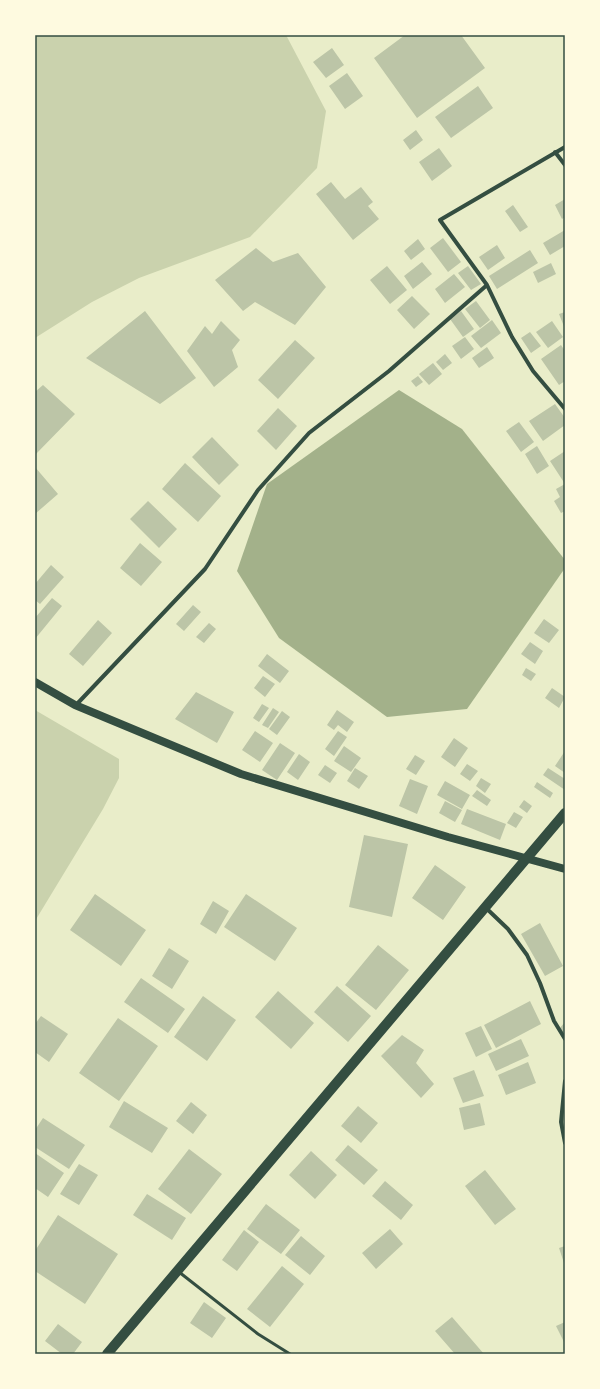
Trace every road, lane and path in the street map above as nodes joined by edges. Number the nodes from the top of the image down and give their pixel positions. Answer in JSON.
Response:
{"nodes":[{"id":1,"x":565,"y":147,"type":"edge"},
{"id":2,"x":556,"y":152,"type":"junction"},
{"id":3,"x":565,"y":165,"type":"edge"},
{"id":4,"x":487,"y":285,"type":"junction"},
{"id":5,"x":565,"y":409,"type":"edge"},
{"id":6,"x":35,"y":682,"type":"edge"},
{"id":7,"x":75,"y":706,"type":"junction"},
{"id":8,"x":565,"y":813,"type":"edge"},
{"id":9,"x":526,"y":858,"type":"junction"},
{"id":10,"x":565,"y":869,"type":"edge"},
{"id":11,"x":485,"y":907,"type":"junction"},
{"id":12,"x":565,"y":1039,"type":"edge"},
{"id":13,"x":565,"y":1081,"type":"edge"},
{"id":14,"x":565,"y":1143,"type":"edge"},
{"id":15,"x":177,"y":1270,"type":"junction"},
{"id":16,"x":107,"y":1354,"type":"edge"},
{"id":17,"x":290,"y":1354,"type":"edge"}],
"edges":[{"from":1,"to":2,"type":"street"},
{"from":2,"to":3,"type":"street"},
{"from":2,"to":4,"type":"street"},
{"from":4,"to":5,"type":"street"},
{"from":4,"to":7,"type":"street"},
{"from":6,"to":7,"type":"main road"},
{"from":7,"to":9,"type":"main road"},
{"from":8,"to":9,"type":"main road"},
{"from":9,"to":10,"type":"main road"},
{"from":9,"to":11,"type":"main road"},
{"from":11,"to":12,"type":"street"},
{"from":11,"to":15,"type":"main road"},
{"from":13,"to":14,"type":"street"},
{"from":15,"to":16,"type":"main road"},
{"from":15,"to":17,"type":"lane"}]}
